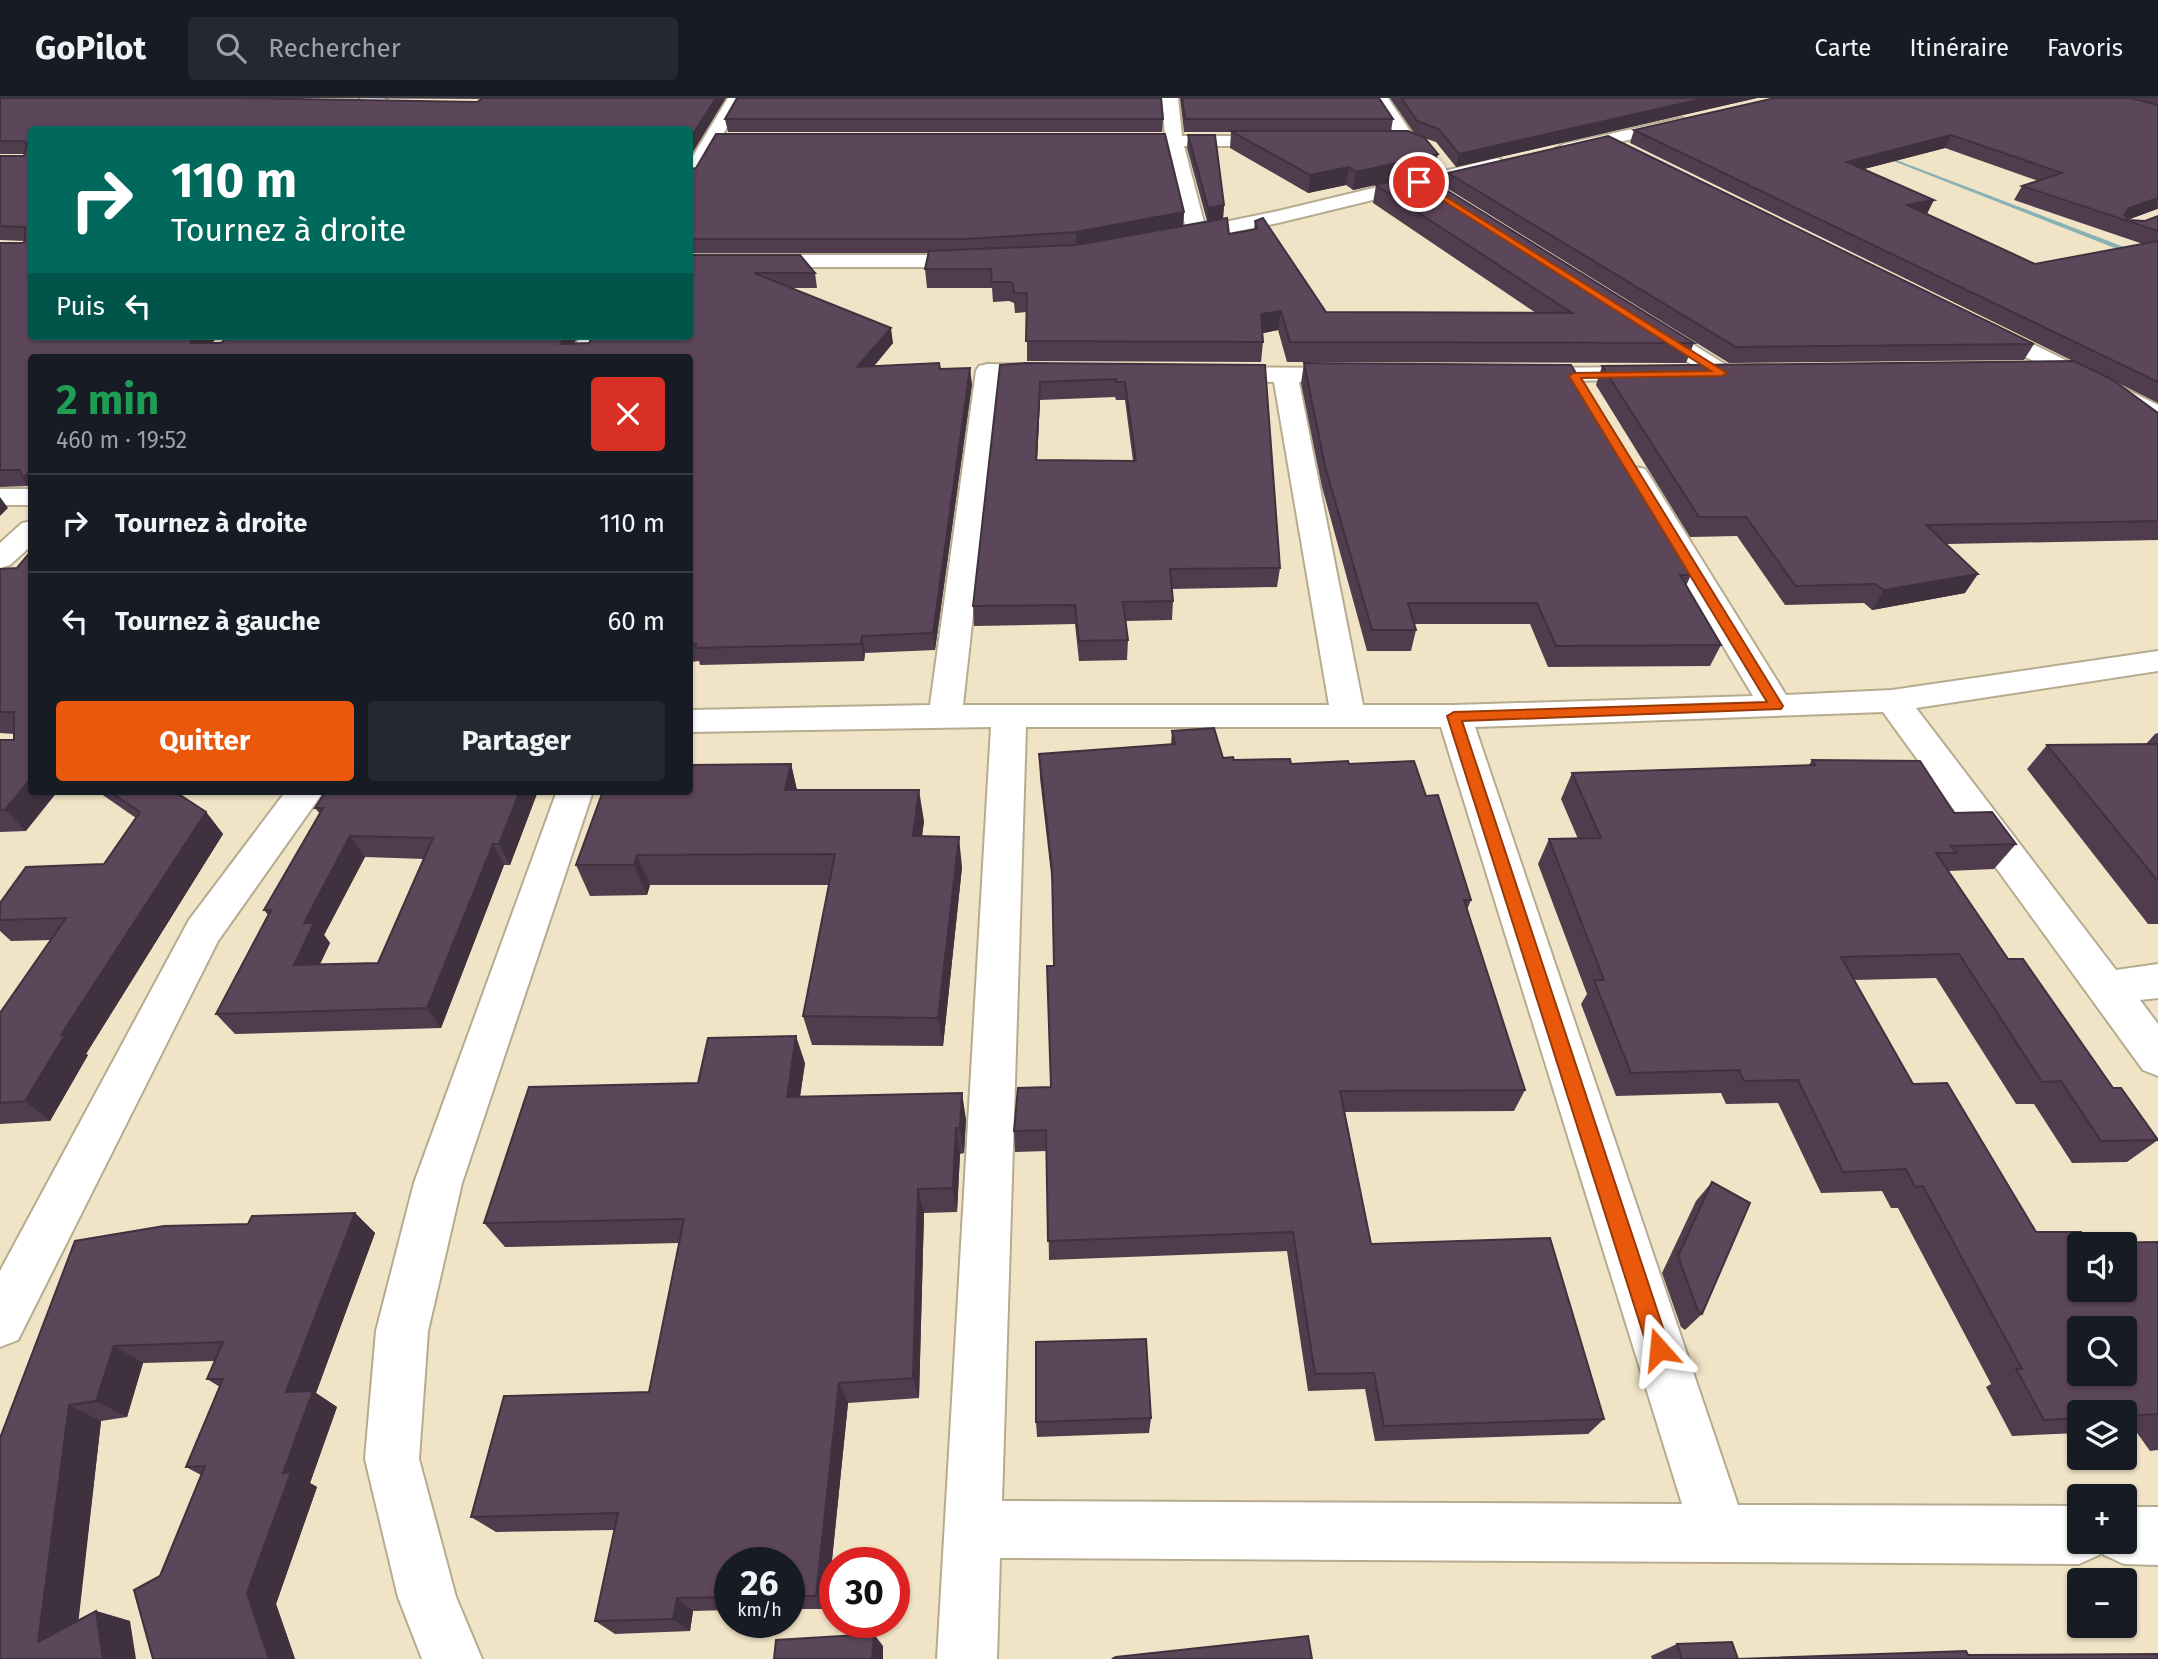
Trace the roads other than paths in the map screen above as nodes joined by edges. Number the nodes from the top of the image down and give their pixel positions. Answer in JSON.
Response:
{"nodes":[{"id":1,"x":736,"y":98,"type":"edge"},
{"id":2,"x":1170,"y":98,"type":"edge"},
{"id":3,"x":1380,"y":98,"type":"edge"},
{"id":4,"x":1697,"y":119,"type":"edge"},
{"id":5,"x":711,"y":139,"type":"junction"},
{"id":6,"x":738,"y":140,"type":"edge"},
{"id":7,"x":1379,"y":140,"type":"edge"},
{"id":8,"x":1092,"y":141,"type":"edge"},
{"id":9,"x":1174,"y":141,"type":"junction"},
{"id":10,"x":1297,"y":141,"type":"edge"},
{"id":11,"x":1604,"y":141,"type":"junction"},
{"id":12,"x":1628,"y":152,"type":"edge"},
{"id":13,"x":1545,"y":153,"type":"edge"},
{"id":14,"x":1522,"y":159,"type":"edge"},
{"id":15,"x":693,"y":171,"type":"edge"},
{"id":16,"x":1419,"y":182,"type":"junction"},
{"id":17,"x":1443,"y":197,"type":"edge"},
{"id":18,"x":1197,"y":234,"type":"junction"},
{"id":19,"x":1159,"y":240,"type":"edge"},
{"id":20,"x":1000,"y":260,"type":"edge"},
{"id":21,"x":693,"y":261,"type":"edge"},
{"id":22,"x":1629,"y":314,"type":"edge"},
{"id":23,"x":1970,"y":321,"type":"edge"},
{"id":24,"x":2014,"y":370,"type":"edge"},
{"id":25,"x":2070,"y":370,"type":"junction"},
{"id":26,"x":1083,"y":372,"type":"edge"},
{"id":27,"x":1191,"y":373,"type":"edge"},
{"id":28,"x":1722,"y":373,"type":"junction"},
{"id":29,"x":1750,"y":373,"type":"edge"},
{"id":30,"x":1285,"y":374,"type":"junction"},
{"id":31,"x":1382,"y":375,"type":"edge"},
{"id":32,"x":1505,"y":375,"type":"edge"},
{"id":33,"x":2158,"y":415,"type":"edge"},
{"id":34,"x":1617,"y":446,"type":"edge"},
{"id":35,"x":0,"y":497,"type":"edge"},
{"id":36,"x":28,"y":497,"type":"edge"},
{"id":37,"x":28,"y":533,"type":"edge"},
{"id":38,"x":0,"y":559,"type":"edge"},
{"id":39,"x":2158,"y":661,"type":"edge"},
{"id":40,"x":1892,"y":701,"type":"junction"},
{"id":41,"x":1776,"y":706,"type":"junction"},
{"id":42,"x":1348,"y":715,"type":"junction"},
{"id":43,"x":945,"y":716,"type":"junction"},
{"id":44,"x":1454,"y":716,"type":"junction"},
{"id":45,"x":1009,"y":718,"type":"junction"},
{"id":46,"x":693,"y":721,"type":"edge"},
{"id":47,"x":303,"y":795,"type":"edge"},
{"id":48,"x":574,"y":795,"type":"edge"},
{"id":49,"x":2158,"y":981,"type":"edge"},
{"id":50,"x":2105,"y":988,"type":"junction"},
{"id":51,"x":2158,"y":1057,"type":"edge"},
{"id":52,"x":0,"y":1322,"type":"edge"},
{"id":53,"x":972,"y":1529,"type":"junction"},
{"id":54,"x":1719,"y":1533,"type":"junction"},
{"id":55,"x":2067,"y":1535,"type":"edge"},
{"id":56,"x":2137,"y":1535,"type":"edge"},
{"id":57,"x":2158,"y":1536,"type":"edge"},
{"id":58,"x":452,"y":1659,"type":"edge"},
{"id":59,"x":967,"y":1659,"type":"edge"}],
"edges":[{"from":1,"to":5,"type":"street"},
{"from":2,"to":9,"type":"street"},
{"from":3,"to":7,"type":"street"},
{"from":4,"to":11,"type":"street"},
{"from":5,"to":6,"type":"street"},
{"from":5,"to":15,"type":"street"},
{"from":8,"to":9,"type":"street"},
{"from":9,"to":10,"type":"street"},
{"from":9,"to":18,"type":"street"},
{"from":11,"to":12,"type":"street"},
{"from":11,"to":13,"type":"street"},
{"from":14,"to":16,"type":"street"},
{"from":16,"to":17,"type":"street"},
{"from":16,"to":18,"type":"street"},
{"from":18,"to":19,"type":"street"},
{"from":20,"to":21,"type":"street"},
{"from":22,"to":28,"type":"street"},
{"from":23,"to":25,"type":"street"},
{"from":24,"to":25,"type":"street"},
{"from":25,"to":33,"type":"street"},
{"from":26,"to":43,"type":"street"},
{"from":27,"to":30,"type":"street"},
{"from":28,"to":29,"type":"street"},
{"from":28,"to":32,"type":"street"},
{"from":30,"to":31,"type":"street"},
{"from":30,"to":42,"type":"street"},
{"from":34,"to":41,"type":"street"},
{"from":35,"to":36,"type":"street"},
{"from":37,"to":38,"type":"street"},
{"from":39,"to":40,"type":"street"},
{"from":40,"to":41,"type":"street"},
{"from":40,"to":50,"type":"street"},
{"from":41,"to":44,"type":"street"},
{"from":42,"to":44,"type":"street"},
{"from":42,"to":45,"type":"street"},
{"from":43,"to":45,"type":"street"},
{"from":43,"to":46,"type":"street"},
{"from":44,"to":54,"type":"street"},
{"from":45,"to":53,"type":"street"},
{"from":47,"to":52,"type":"street"},
{"from":48,"to":58,"type":"street"},
{"from":49,"to":50,"type":"street"},
{"from":50,"to":51,"type":"street"},
{"from":53,"to":54,"type":"street"},
{"from":53,"to":59,"type":"street"},
{"from":54,"to":55,"type":"street"},
{"from":56,"to":57,"type":"street"}]}
